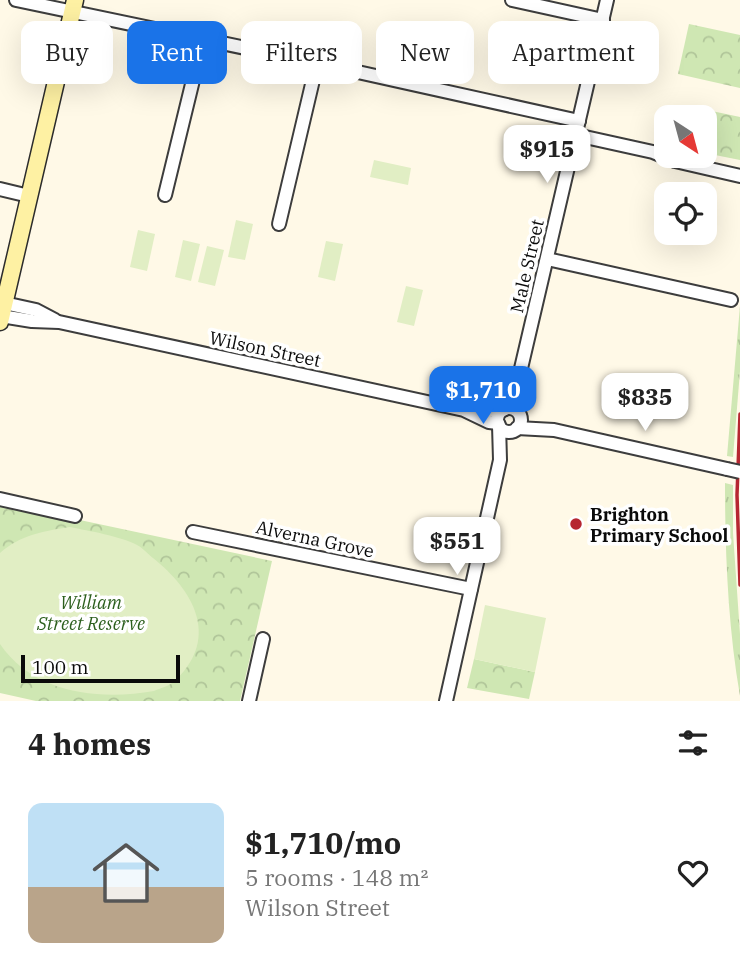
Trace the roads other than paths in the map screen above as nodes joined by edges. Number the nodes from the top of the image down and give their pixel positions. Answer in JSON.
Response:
{"nodes":[{"id":1,"x":16,"y":0,"type":"edge"},
{"id":2,"x":512,"y":0,"type":"edge"},
{"id":3,"x":607,"y":0,"type":"edge"},
{"id":4,"x":74,"y":6,"type":"edge"},
{"id":5,"x":603,"y":20,"type":"junction"},
{"id":6,"x":133,"y":21,"type":"edge"},
{"id":7,"x":362,"y":73,"type":"edge"},
{"id":8,"x":192,"y":84,"type":"edge"},
{"id":9,"x":312,"y":84,"type":"edge"},
{"id":10,"x":579,"y":121,"type":"junction"},
{"id":11,"x":576,"y":135,"type":"junction"},
{"id":12,"x":740,"y":176,"type":"edge"},
{"id":13,"x":0,"y":189,"type":"edge"},
{"id":14,"x":165,"y":195,"type":"dead end"},
{"id":15,"x":29,"y":196,"type":"junction"},
{"id":16,"x":279,"y":224,"type":"dead end"},
{"id":17,"x":547,"y":259,"type":"junction"},
{"id":18,"x":731,"y":300,"type":"dead end"},
{"id":19,"x":2,"y":314,"type":"edge"},
{"id":20,"x":519,"y":377,"type":"junction"},
{"id":21,"x":464,"y":410,"type":"junction"},
{"id":22,"x":504,"y":410,"type":"junction"},
{"id":23,"x":518,"y":422,"type":"junction"},
{"id":24,"x":499,"y":424,"type":"junction"},
{"id":25,"x":500,"y":460,"type":"junction"},
{"id":26,"x":734,"y":470,"type":"edge"},
{"id":27,"x":0,"y":499,"type":"edge"},
{"id":28,"x":75,"y":516,"type":"dead end"},
{"id":29,"x":193,"y":532,"type":"dead end"},
{"id":30,"x":471,"y":590,"type":"junction"},
{"id":31,"x":263,"y":639,"type":"dead end"},
{"id":32,"x":249,"y":701,"type":"edge"},
{"id":33,"x":446,"y":701,"type":"edge"}],
"edges":[{"from":1,"to":4,"type":"street"},
{"from":2,"to":5,"type":"street"},
{"from":3,"to":5,"type":"street","name":"Male Street"},
{"from":4,"to":6,"type":"street"},
{"from":4,"to":15,"type":"street"},
{"from":5,"to":10,"type":"street","name":"Male Street"},
{"from":7,"to":10,"type":"street"},
{"from":8,"to":14,"type":"street"},
{"from":9,"to":16,"type":"street"},
{"from":10,"to":11,"type":"street","name":"Male Street"},
{"from":11,"to":12,"type":"street"},
{"from":11,"to":17,"type":"street","name":"Male Street"},
{"from":13,"to":15,"type":"street"},
{"from":15,"to":19,"type":"street"},
{"from":17,"to":18,"type":"street"},
{"from":17,"to":20,"type":"street","name":"Male Street"},
{"from":19,"to":21,"type":"street","name":"Wilson Street"},
{"from":20,"to":22,"type":"street","name":"Male Street"},
{"from":20,"to":23,"type":"street","name":"Male Street"},
{"from":21,"to":22,"type":"street","name":"Wilson Street"},
{"from":21,"to":24,"type":"street","name":"Wilson Street"},
{"from":22,"to":23,"type":"street"},
{"from":22,"to":24,"type":"street"},
{"from":23,"to":24,"type":"street"},
{"from":23,"to":25,"type":"street","name":"Male Street"},
{"from":23,"to":26,"type":"street"},
{"from":24,"to":25,"type":"street","name":"Male Street"},
{"from":25,"to":30,"type":"street","name":"Male Street"},
{"from":27,"to":28,"type":"street"},
{"from":29,"to":30,"type":"street","name":"Alverna Grove"},
{"from":30,"to":33,"type":"street","name":"Male Street"},
{"from":31,"to":32,"type":"street"}]}
